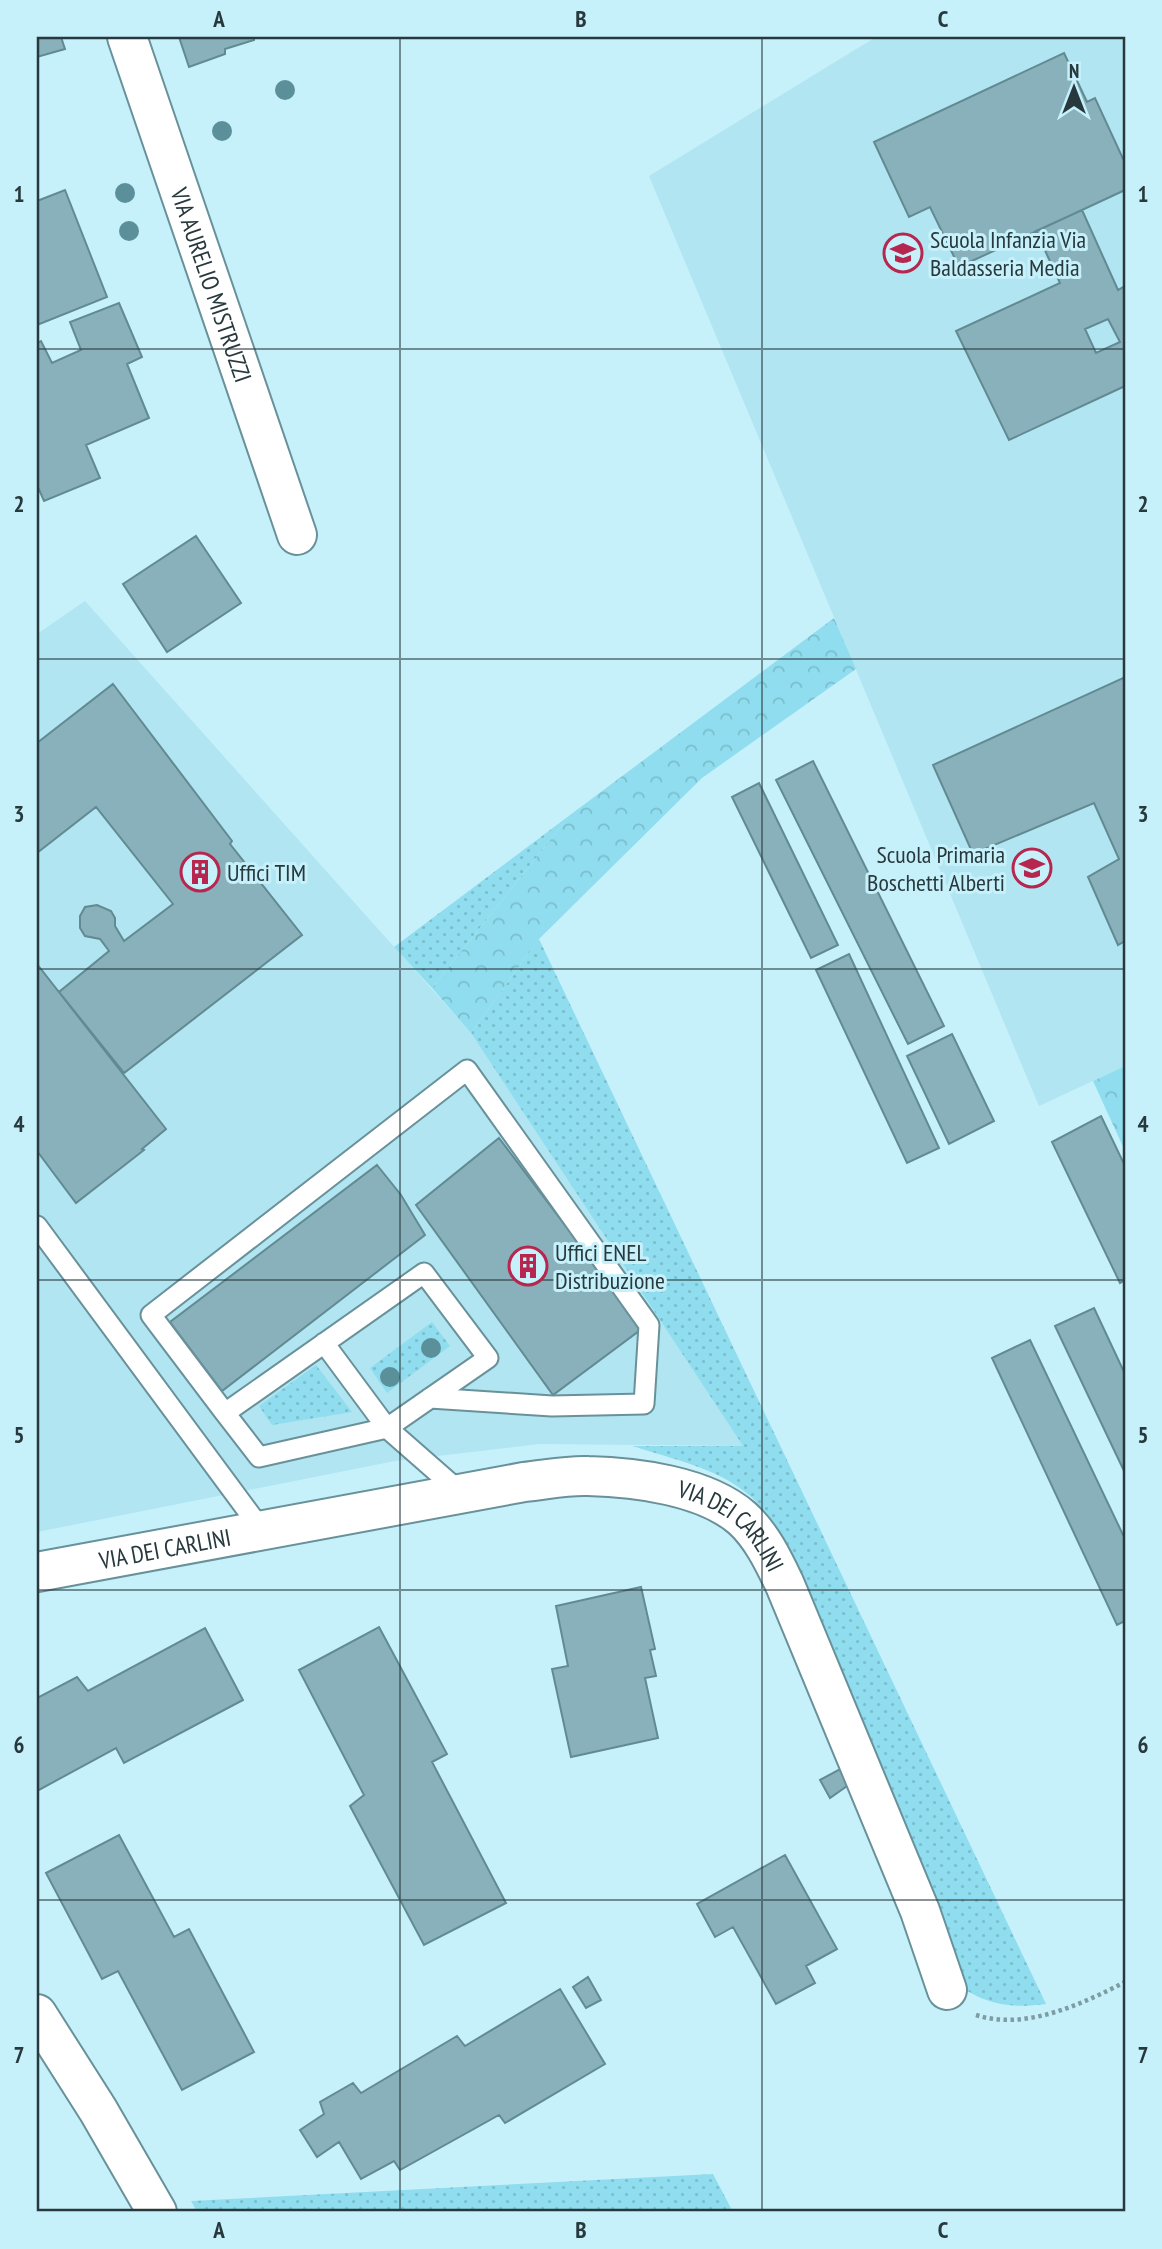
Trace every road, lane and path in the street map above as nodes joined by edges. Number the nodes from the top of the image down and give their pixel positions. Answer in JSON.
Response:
{"nodes":[{"id":1,"x":127,"y":37,"type":"edge"},
{"id":2,"x":297,"y":535,"type":"dead end"},
{"id":3,"x":37,"y":1226,"type":"edge"},
{"id":4,"x":324,"y":1343,"type":"junction"},
{"id":5,"x":430,"y":1398,"type":"junction"},
{"id":6,"x":225,"y":1413,"type":"junction"},
{"id":7,"x":387,"y":1428,"type":"junction"},
{"id":8,"x":460,"y":1492,"type":"junction"},
{"id":9,"x":261,"y":1530,"type":"junction"},
{"id":10,"x":37,"y":1572,"type":"edge"},
{"id":11,"x":1125,"y":1982,"type":"edge"},
{"id":12,"x":947,"y":1990,"type":"joint"},
{"id":13,"x":37,"y":2014,"type":"edge"},
{"id":14,"x":148,"y":2209,"type":"edge"}],
"edges":[{"from":1,"to":2,"type":"street","name":"VIA AURELIO MISTRUZZI"},
{"from":3,"to":9,"type":"lane"},
{"from":4,"to":5,"type":"lane"},
{"from":4,"to":6,"type":"lane"},
{"from":4,"to":7,"type":"lane"},
{"from":5,"to":6,"type":"lane"},
{"from":5,"to":7,"type":"lane"},
{"from":6,"to":7,"type":"lane"},
{"from":7,"to":8,"type":"lane"},
{"from":8,"to":9,"type":"street","name":"VIA DEI CARLINI"},
{"from":8,"to":12,"type":"street","name":"VIA DEI CARLINI"},
{"from":9,"to":10,"type":"street","name":"VIA DEI CARLINI"},
{"from":11,"to":12,"type":"path"},
{"from":13,"to":14,"type":"street"}]}
